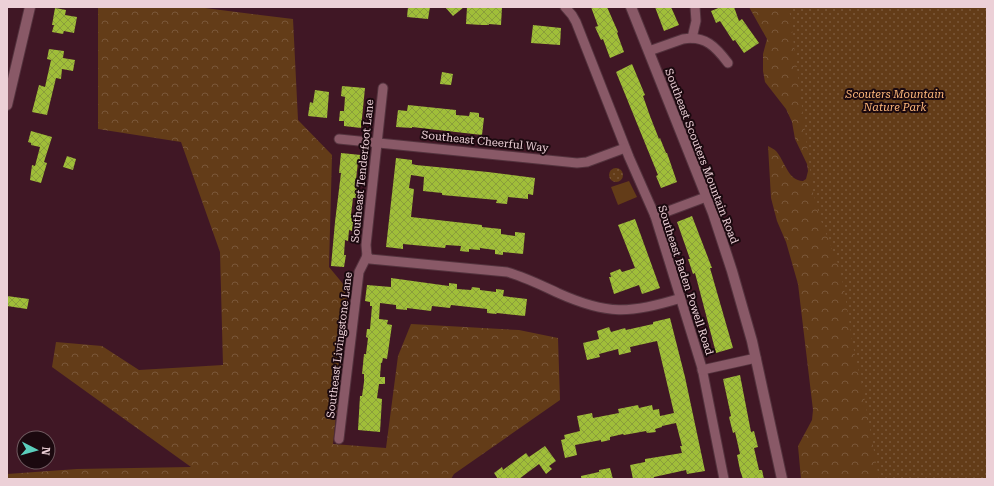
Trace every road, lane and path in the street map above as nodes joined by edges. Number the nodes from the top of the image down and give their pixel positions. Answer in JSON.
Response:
{"nodes":[{"id":1,"x":30,"y":7,"type":"edge"},
{"id":2,"x":565,"y":7,"type":"edge"},
{"id":3,"x":631,"y":7,"type":"edge"},
{"id":4,"x":695,"y":7,"type":"edge"},
{"id":5,"x":692,"y":38,"type":"junction"},
{"id":6,"x":649,"y":51,"type":"junction"},
{"id":7,"x":728,"y":63,"type":"dead end"},
{"id":8,"x":383,"y":88,"type":"dead end"},
{"id":9,"x":7,"y":105,"type":"edge"},
{"id":10,"x":339,"y":139,"type":"dead end"},
{"id":11,"x":377,"y":143,"type":"junction"},
{"id":12,"x":625,"y":148,"type":"junction"},
{"id":13,"x":706,"y":197,"type":"junction"},
{"id":14,"x":655,"y":216,"type":"junction"},
{"id":15,"x":367,"y":256,"type":"junction"},
{"id":16,"x":681,"y":298,"type":"junction"},
{"id":17,"x":756,"y":358,"type":"junction"},
{"id":18,"x":702,"y":370,"type":"junction"},
{"id":19,"x":339,"y":438,"type":"dead end"},
{"id":20,"x":724,"y":479,"type":"edge"},
{"id":21,"x":782,"y":479,"type":"edge"}],
"edges":[{"from":1,"to":9,"type":"street"},
{"from":2,"to":12,"type":"street","name":"Southeast Baden Powell Road"},
{"from":3,"to":6,"type":"street","name":"Southeast Scouters Mountain Road"},
{"from":4,"to":5,"type":"street"},
{"from":5,"to":6,"type":"street"},
{"from":5,"to":7,"type":"street"},
{"from":6,"to":13,"type":"street","name":"Southeast Scouters Mountain Road"},
{"from":8,"to":11,"type":"street","name":"Southeast Tenderfoot Lane"},
{"from":10,"to":11,"type":"street","name":"Southeast Cheerful Way"},
{"from":11,"to":12,"type":"street","name":"Southeast Cheerful Way"},
{"from":11,"to":15,"type":"street","name":"Southeast Tenderfoot Lane"},
{"from":12,"to":14,"type":"street","name":"Southeast Baden Powell Road"},
{"from":13,"to":14,"type":"street"},
{"from":13,"to":17,"type":"street","name":"Southeast Scouters Mountain Road"},
{"from":14,"to":16,"type":"street","name":"Southeast Baden Powell Road"},
{"from":15,"to":16,"type":"street"},
{"from":15,"to":19,"type":"street","name":"Southeast Livingstone Lane"},
{"from":16,"to":18,"type":"street","name":"Southeast Baden Powell Road"},
{"from":17,"to":18,"type":"street"},
{"from":17,"to":21,"type":"street","name":"Southeast Scouters Mountain Road"},
{"from":18,"to":20,"type":"street","name":"Southeast Baden Powell Road"}]}
